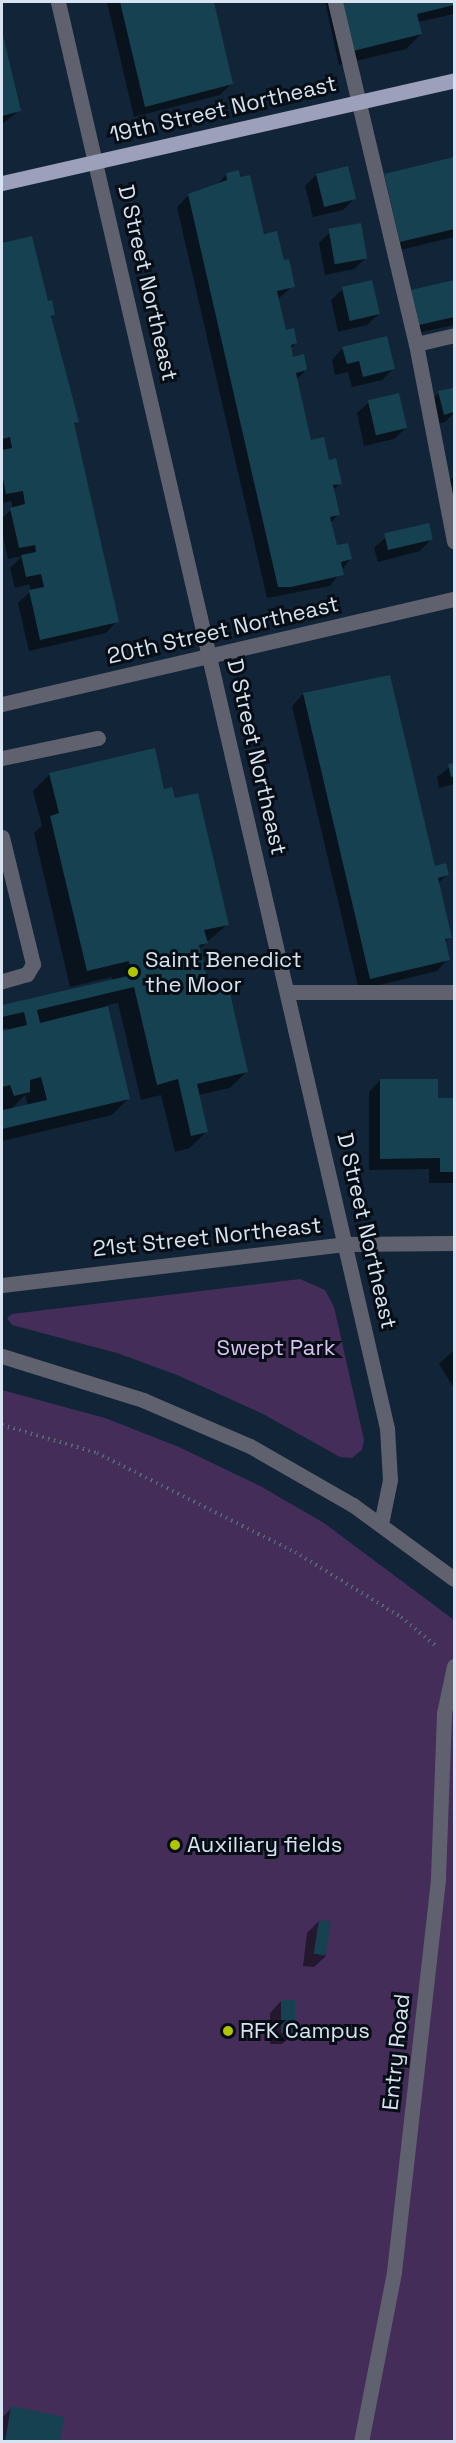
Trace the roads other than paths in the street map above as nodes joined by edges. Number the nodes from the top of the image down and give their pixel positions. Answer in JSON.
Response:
{"nodes":[{"id":1,"x":58,"y":2,"type":"edge"},
{"id":2,"x":335,"y":2,"type":"edge"},
{"id":3,"x":454,"y":80,"type":"edge"},
{"id":4,"x":356,"y":103,"type":"junction"},
{"id":5,"x":96,"y":161,"type":"junction"},
{"id":6,"x":2,"y":183,"type":"edge"},
{"id":7,"x":454,"y":335,"type":"edge"},
{"id":8,"x":416,"y":344,"type":"junction"},
{"id":9,"x":454,"y":541,"type":"edge"},
{"id":10,"x":454,"y":599,"type":"edge"},
{"id":11,"x":211,"y":656,"type":"junction"},
{"id":12,"x":2,"y":704,"type":"edge"},
{"id":13,"x":98,"y":738,"type":"dead end"},
{"id":14,"x":2,"y":758,"type":"edge"},
{"id":15,"x":2,"y":837,"type":"edge"},
{"id":16,"x":2,"y":981,"type":"edge"},
{"id":17,"x":289,"y":992,"type":"junction"},
{"id":18,"x":454,"y":992,"type":"edge"},
{"id":19,"x":454,"y":1243,"type":"edge"},
{"id":20,"x":347,"y":1244,"type":"junction"},
{"id":21,"x":2,"y":1286,"type":"edge"},
{"id":22,"x":2,"y":1356,"type":"edge"},
{"id":23,"x":381,"y":1524,"type":"junction"},
{"id":24,"x":454,"y":1579,"type":"edge"},
{"id":25,"x":450,"y":1660,"type":"edge"},
{"id":26,"x":361,"y":2442,"type":"edge"}],
"edges":[{"from":1,"to":5,"type":"street","name":"D Street Northeast"},
{"from":2,"to":4,"type":"street"},
{"from":3,"to":4,"type":"main road","name":"19th Street Northeast"},
{"from":4,"to":5,"type":"main road","name":"19th Street Northeast"},
{"from":4,"to":8,"type":"street"},
{"from":5,"to":6,"type":"main road","name":"19th Street Northeast"},
{"from":5,"to":11,"type":"street","name":"D Street Northeast"},
{"from":7,"to":8,"type":"street"},
{"from":8,"to":9,"type":"street"},
{"from":10,"to":11,"type":"street","name":"20th Street Northeast"},
{"from":11,"to":12,"type":"street","name":"20th Street Northeast"},
{"from":11,"to":17,"type":"street","name":"D Street Northeast"},
{"from":13,"to":14,"type":"street"},
{"from":15,"to":16,"type":"street"},
{"from":17,"to":18,"type":"street"},
{"from":17,"to":20,"type":"street","name":"D Street Northeast"},
{"from":19,"to":20,"type":"street","name":"21st Street Northeast"},
{"from":20,"to":21,"type":"street","name":"21st Street Northeast"},
{"from":20,"to":23,"type":"street","name":"D Street Northeast"},
{"from":22,"to":23,"type":"street"},
{"from":23,"to":24,"type":"street"},
{"from":25,"to":26,"type":"street","name":"Entry Road"}]}
